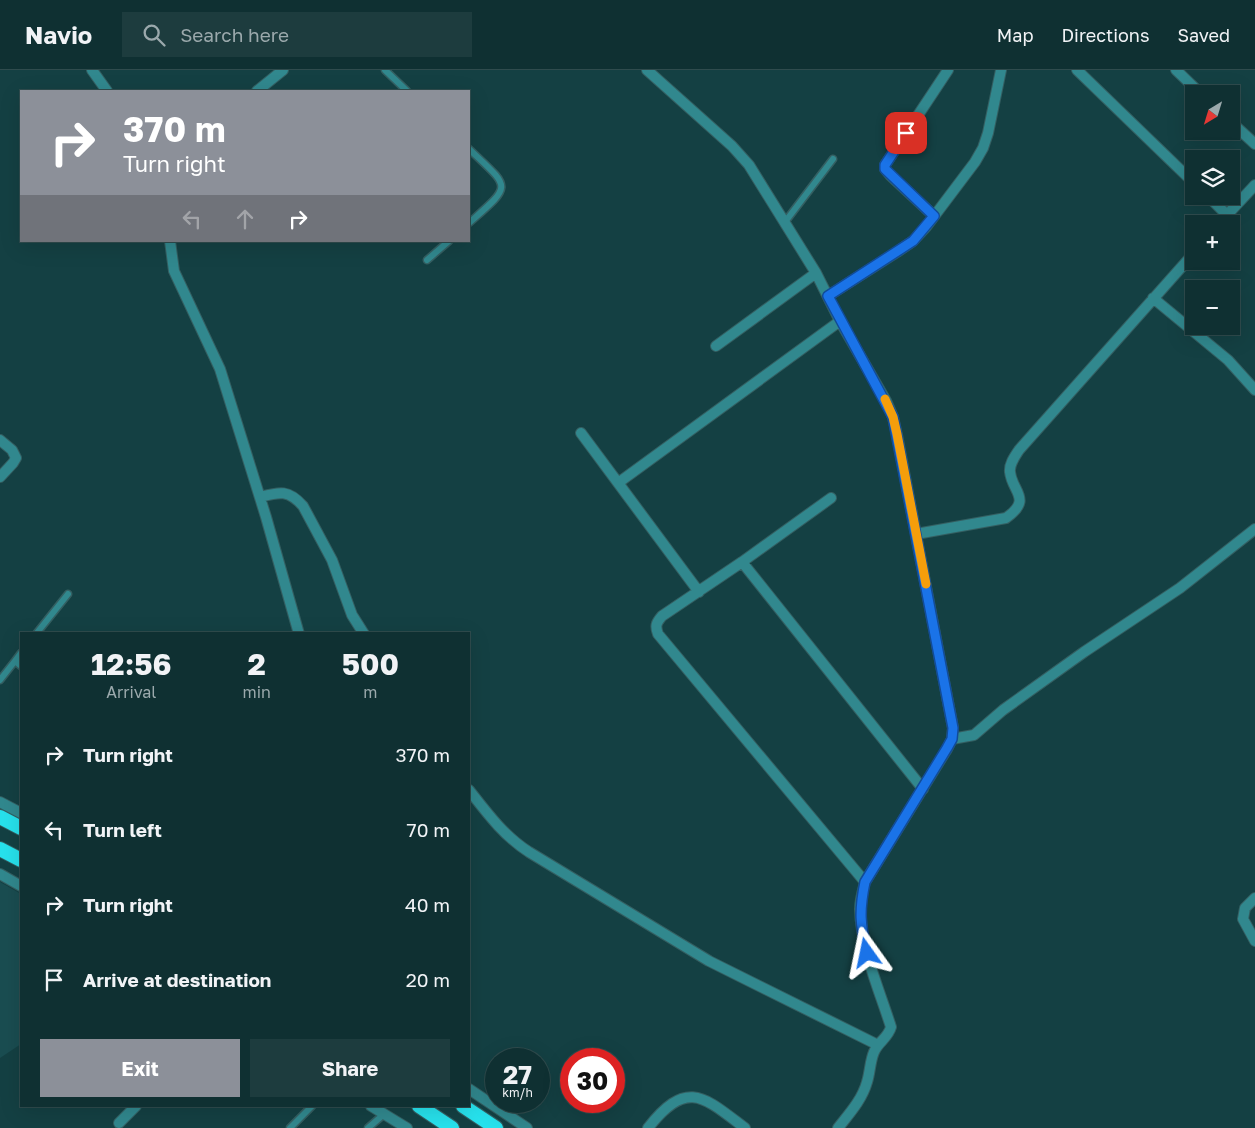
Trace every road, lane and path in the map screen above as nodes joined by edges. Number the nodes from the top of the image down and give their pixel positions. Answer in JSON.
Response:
{"nodes":[{"id":1,"x":92,"y":70,"type":"edge"},
{"id":2,"x":283,"y":70,"type":"edge"},
{"id":3,"x":385,"y":70,"type":"edge"},
{"id":4,"x":647,"y":70,"type":"edge"},
{"id":5,"x":948,"y":70,"type":"edge"},
{"id":6,"x":1001,"y":70,"type":"edge"},
{"id":7,"x":1077,"y":70,"type":"edge"},
{"id":8,"x":1176,"y":70,"type":"edge"},
{"id":9,"x":1192,"y":85,"type":"edge"},
{"id":10,"x":106,"y":90,"type":"edge"},
{"id":11,"x":258,"y":90,"type":"edge"},
{"id":12,"x":406,"y":90,"type":"edge"},
{"id":13,"x":1240,"y":130,"type":"edge"},
{"id":14,"x":1255,"y":144,"type":"edge"},
{"id":15,"x":470,"y":151,"type":"edge"},
{"id":16,"x":833,"y":159,"type":"dead end"},
{"id":17,"x":1185,"y":174,"type":"edge"},
{"id":18,"x":1255,"y":185,"type":"edge"},
{"id":19,"x":1217,"y":205,"type":"edge"},
{"id":20,"x":1228,"y":215,"type":"joint"},
{"id":21,"x":934,"y":216,"type":"junction"},
{"id":22,"x":785,"y":222,"type":"junction"},
{"id":23,"x":470,"y":223,"type":"edge"},
{"id":24,"x":170,"y":242,"type":"edge"},
{"id":25,"x":447,"y":242,"type":"edge"},
{"id":26,"x":427,"y":260,"type":"dead end"},
{"id":27,"x":1185,"y":263,"type":"edge"},
{"id":28,"x":816,"y":273,"type":"junction"},
{"id":29,"x":828,"y":296,"type":"junction"},
{"id":30,"x":1154,"y":298,"type":"junction"},
{"id":31,"x":840,"y":321,"type":"junction"},
{"id":32,"x":716,"y":346,"type":"dead end"},
{"id":33,"x":1255,"y":390,"type":"edge"},
{"id":34,"x":581,"y":432,"type":"dead end"},
{"id":35,"x":0,"y":440,"type":"edge"},
{"id":36,"x":0,"y":478,"type":"edge"},
{"id":37,"x":618,"y":482,"type":"junction"},
{"id":38,"x":260,"y":497,"type":"junction"},
{"id":39,"x":831,"y":498,"type":"dead end"},
{"id":40,"x":1255,"y":529,"type":"edge"},
{"id":41,"x":916,"y":534,"type":"junction"},
{"id":42,"x":742,"y":562,"type":"junction"},
{"id":43,"x":699,"y":592,"type":"junction"},
{"id":44,"x":68,"y":594,"type":"dead end"},
{"id":45,"x":38,"y":632,"type":"edge"},
{"id":46,"x":297,"y":632,"type":"edge"},
{"id":47,"x":363,"y":632,"type":"edge"},
{"id":48,"x":20,"y":654,"type":"edge"},
{"id":49,"x":15,"y":661,"type":"junction"},
{"id":50,"x":20,"y":665,"type":"edge"},
{"id":51,"x":0,"y":680,"type":"edge"},
{"id":52,"x":952,"y":739,"type":"junction"},
{"id":53,"x":922,"y":789,"type":"junction"},
{"id":54,"x":470,"y":791,"type":"edge"},
{"id":55,"x":0,"y":802,"type":"edge"},
{"id":56,"x":20,"y":812,"type":"edge"},
{"id":57,"x":0,"y":817,"type":"edge"},
{"id":58,"x":20,"y":827,"type":"edge"},
{"id":59,"x":0,"y":849,"type":"edge"},
{"id":60,"x":20,"y":859,"type":"edge"},
{"id":61,"x":0,"y":874,"type":"edge"},
{"id":62,"x":865,"y":882,"type":"junction"},
{"id":63,"x":20,"y":885,"type":"edge"},
{"id":64,"x":1255,"y":898,"type":"edge"},
{"id":65,"x":1255,"y":941,"type":"edge"},
{"id":66,"x":878,"y":1045,"type":"junction"},
{"id":67,"x":470,"y":1090,"type":"edge"},
{"id":68,"x":135,"y":1107,"type":"edge"},
{"id":69,"x":311,"y":1107,"type":"edge"},
{"id":70,"x":372,"y":1107,"type":"edge"},
{"id":71,"x":420,"y":1107,"type":"edge"},
{"id":72,"x":464,"y":1107,"type":"edge"},
{"id":73,"x":383,"y":1115,"type":"junction"},
{"id":74,"x":119,"y":1123,"type":"dead end"},
{"id":75,"x":290,"y":1128,"type":"edge"},
{"id":76,"x":368,"y":1128,"type":"edge"},
{"id":77,"x":407,"y":1128,"type":"edge"},
{"id":78,"x":452,"y":1128,"type":"edge"},
{"id":79,"x":496,"y":1128,"type":"edge"},
{"id":80,"x":527,"y":1128,"type":"edge"},
{"id":81,"x":648,"y":1128,"type":"edge"},
{"id":82,"x":745,"y":1128,"type":"edge"},
{"id":83,"x":838,"y":1128,"type":"edge"}],
"edges":[{"from":1,"to":10,"type":"street"},
{"from":2,"to":11,"type":"street"},
{"from":3,"to":12,"type":"lane"},
{"from":4,"to":22,"type":"street"},
{"from":5,"to":21,"type":"street"},
{"from":6,"to":21,"type":"street"},
{"from":7,"to":17,"type":"street"},
{"from":8,"to":9,"type":"street"},
{"from":13,"to":14,"type":"street"},
{"from":15,"to":23,"type":"lane"},
{"from":16,"to":22,"type":"lane"},
{"from":18,"to":20,"type":"street"},
{"from":19,"to":20,"type":"street"},
{"from":21,"to":29,"type":"street"},
{"from":22,"to":28,"type":"street"},
{"from":24,"to":38,"type":"street"},
{"from":25,"to":26,"type":"lane"},
{"from":27,"to":30,"type":"street"},
{"from":28,"to":29,"type":"street"},
{"from":28,"to":32,"type":"street"},
{"from":29,"to":31,"type":"street"},
{"from":30,"to":33,"type":"street"},
{"from":30,"to":41,"type":"street"},
{"from":31,"to":37,"type":"street"},
{"from":31,"to":41,"type":"street"},
{"from":34,"to":37,"type":"street"},
{"from":35,"to":36,"type":"street"},
{"from":37,"to":43,"type":"street"},
{"from":38,"to":46,"type":"street"},
{"from":38,"to":47,"type":"street"},
{"from":39,"to":42,"type":"street"},
{"from":40,"to":52,"type":"street"},
{"from":41,"to":52,"type":"street"},
{"from":42,"to":43,"type":"street"},
{"from":42,"to":53,"type":"street"},
{"from":43,"to":62,"type":"street"},
{"from":44,"to":45,"type":"lane"},
{"from":48,"to":49,"type":"lane"},
{"from":49,"to":50,"type":"lane"},
{"from":49,"to":51,"type":"lane"},
{"from":52,"to":53,"type":"street"},
{"from":53,"to":62,"type":"street"},
{"from":54,"to":66,"type":"street"},
{"from":55,"to":56,"type":"street"},
{"from":57,"to":58,"type":"highway"},
{"from":59,"to":60,"type":"highway"},
{"from":61,"to":63,"type":"street"},
{"from":62,"to":66,"type":"street"},
{"from":64,"to":65,"type":"street"},
{"from":66,"to":83,"type":"street"},
{"from":67,"to":80,"type":"street"},
{"from":68,"to":74,"type":"street"},
{"from":69,"to":75,"type":"lane"},
{"from":70,"to":73,"type":"street"},
{"from":71,"to":78,"type":"highway"},
{"from":72,"to":79,"type":"highway"},
{"from":73,"to":76,"type":"lane"},
{"from":73,"to":77,"type":"street"},
{"from":81,"to":82,"type":"street"}]}
